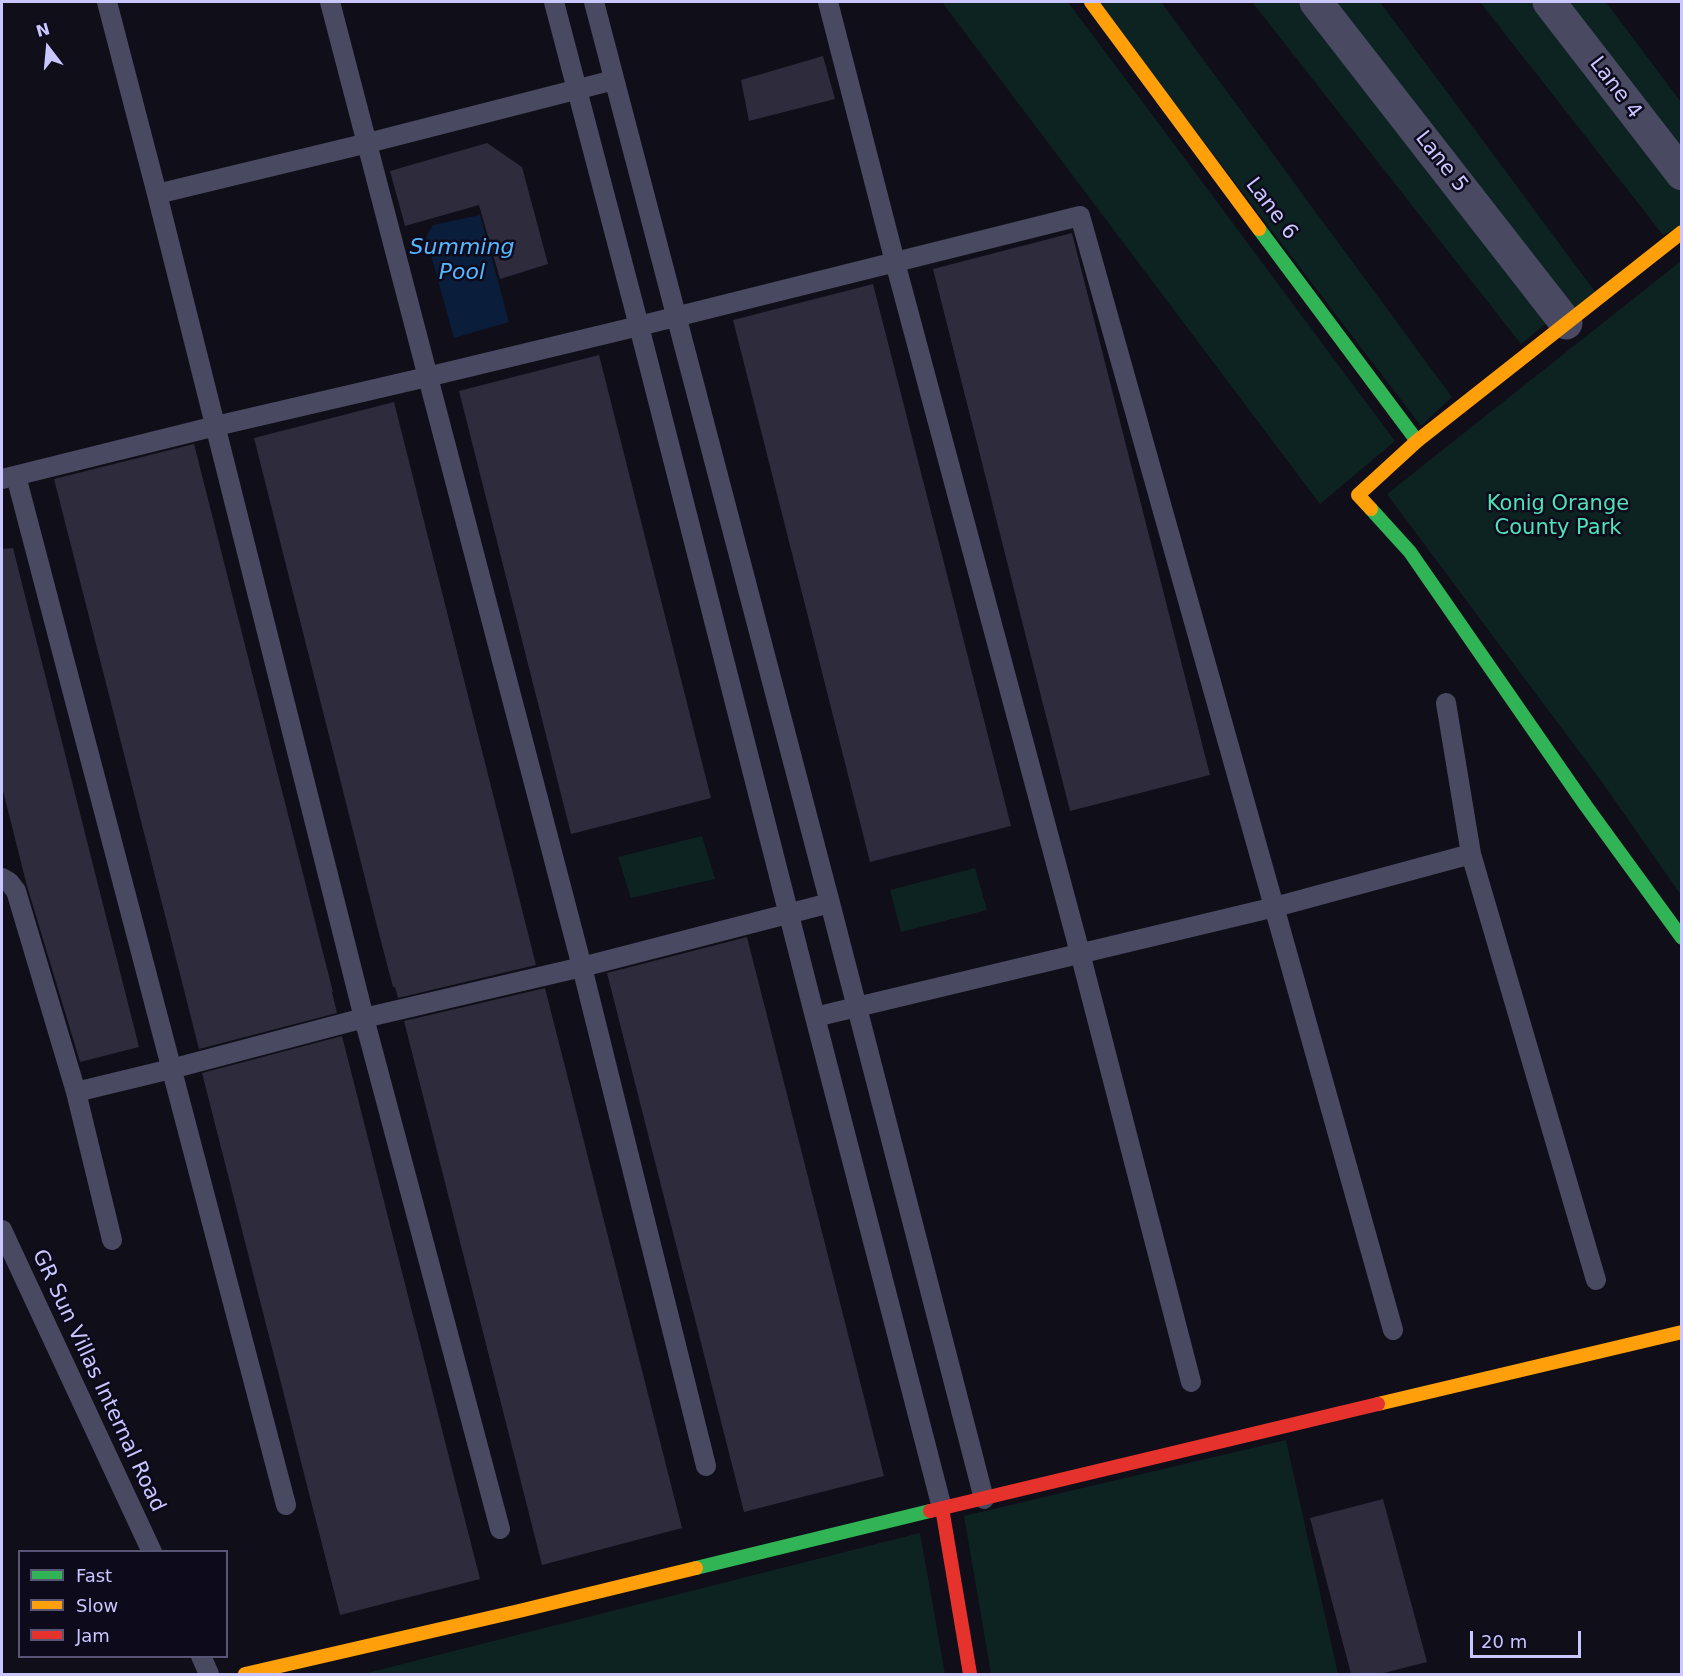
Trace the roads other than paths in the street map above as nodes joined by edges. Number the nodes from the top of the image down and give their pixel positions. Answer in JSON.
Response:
{"nodes":[{"id":1,"x":107,"y":2,"type":"edge"},
{"id":2,"x":330,"y":2,"type":"edge"},
{"id":3,"x":554,"y":2,"type":"edge"},
{"id":4,"x":594,"y":2,"type":"edge"},
{"id":5,"x":828,"y":2,"type":"edge"},
{"id":6,"x":1091,"y":2,"type":"edge"},
{"id":7,"x":1316,"y":2,"type":"edge"},
{"id":8,"x":1549,"y":2,"type":"edge"},
{"id":9,"x":614,"y":80,"type":"junction"},
{"id":10,"x":577,"y":91,"type":"junction"},
{"id":11,"x":368,"y":143,"type":"junction"},
{"id":12,"x":1682,"y":174,"type":"edge"},
{"id":13,"x":157,"y":194,"type":"junction"},
{"id":14,"x":1682,"y":232,"type":"edge"},
{"id":15,"x":895,"y":262,"type":"junction"},
{"id":16,"x":677,"y":317,"type":"junction"},
{"id":17,"x":1566,"y":323,"type":"junction"},
{"id":18,"x":639,"y":326,"type":"junction"},
{"id":19,"x":428,"y":377,"type":"junction"},
{"id":20,"x":216,"y":426,"type":"junction"},
{"id":21,"x":1417,"y":441,"type":"junction"},
{"id":22,"x":9,"y":477,"type":"edge"},
{"id":23,"x":1446,"y":703,"type":"dead end"},
{"id":24,"x":1471,"y":854,"type":"junction"},
{"id":25,"x":2,"y":878,"type":"edge"},
{"id":26,"x":830,"y":903,"type":"junction"},
{"id":27,"x":1275,"y":907,"type":"junction"},
{"id":28,"x":789,"y":914,"type":"junction"},
{"id":29,"x":1682,"y":938,"type":"edge"},
{"id":30,"x":1080,"y":953,"type":"junction"},
{"id":31,"x":582,"y":967,"type":"junction"},
{"id":32,"x":857,"y":1008,"type":"junction"},
{"id":33,"x":815,"y":1017,"type":"junction"},
{"id":34,"x":364,"y":1018,"type":"junction"},
{"id":35,"x":171,"y":1069,"type":"junction"},
{"id":36,"x":76,"y":1092,"type":"junction"},
{"id":37,"x":2,"y":1230,"type":"edge"},
{"id":38,"x":112,"y":1240,"type":"dead end"},
{"id":39,"x":1596,"y":1280,"type":"dead end"},
{"id":40,"x":1393,"y":1330,"type":"dead end"},
{"id":41,"x":1682,"y":1332,"type":"edge"},
{"id":42,"x":1191,"y":1382,"type":"dead end"},
{"id":43,"x":706,"y":1466,"type":"dead end"},
{"id":44,"x":984,"y":1498,"type":"junction"},
{"id":45,"x":286,"y":1506,"type":"dead end"},
{"id":46,"x":942,"y":1508,"type":"junction"},
{"id":47,"x":500,"y":1529,"type":"dead end"},
{"id":48,"x":152,"y":1550,"type":"edge"},
{"id":49,"x":202,"y":1658,"type":"edge"},
{"id":50,"x":209,"y":1674,"type":"edge"},
{"id":51,"x":245,"y":1674,"type":"edge"},
{"id":52,"x":970,"y":1674,"type":"edge"}],
"edges":[{"from":1,"to":13,"type":"lane"},
{"from":2,"to":11,"type":"lane"},
{"from":3,"to":10,"type":"lane"},
{"from":4,"to":9,"type":"lane"},
{"from":5,"to":15,"type":"lane"},
{"from":6,"to":21,"type":"street","name":"Lane 6"},
{"from":7,"to":17,"type":"street","name":"Lane 5"},
{"from":8,"to":12,"type":"street","name":"Lane 4"},
{"from":9,"to":10,"type":"lane"},
{"from":9,"to":16,"type":"lane"},
{"from":10,"to":11,"type":"lane"},
{"from":10,"to":18,"type":"lane"},
{"from":11,"to":13,"type":"lane"},
{"from":11,"to":19,"type":"lane"},
{"from":13,"to":20,"type":"lane"},
{"from":14,"to":17,"type":"street"},
{"from":15,"to":16,"type":"lane"},
{"from":15,"to":27,"type":"lane"},
{"from":15,"to":30,"type":"lane"},
{"from":16,"to":18,"type":"lane"},
{"from":16,"to":26,"type":"lane"},
{"from":17,"to":21,"type":"street"},
{"from":18,"to":19,"type":"lane"},
{"from":18,"to":28,"type":"lane"},
{"from":19,"to":20,"type":"lane"},
{"from":19,"to":31,"type":"lane"},
{"from":20,"to":22,"type":"lane"},
{"from":20,"to":34,"type":"lane"},
{"from":21,"to":29,"type":"street"},
{"from":22,"to":35,"type":"lane"},
{"from":23,"to":24,"type":"lane"},
{"from":24,"to":27,"type":"lane"},
{"from":24,"to":39,"type":"lane"},
{"from":25,"to":36,"type":"lane"},
{"from":26,"to":28,"type":"lane"},
{"from":26,"to":32,"type":"lane"},
{"from":27,"to":30,"type":"lane"},
{"from":27,"to":40,"type":"lane"},
{"from":28,"to":31,"type":"lane"},
{"from":28,"to":33,"type":"lane"},
{"from":30,"to":32,"type":"lane"},
{"from":30,"to":42,"type":"lane"},
{"from":31,"to":34,"type":"lane"},
{"from":31,"to":43,"type":"lane"},
{"from":32,"to":33,"type":"lane"},
{"from":32,"to":44,"type":"lane"},
{"from":33,"to":46,"type":"lane"},
{"from":34,"to":35,"type":"lane"},
{"from":34,"to":47,"type":"lane"},
{"from":35,"to":36,"type":"lane"},
{"from":35,"to":45,"type":"lane"},
{"from":36,"to":38,"type":"lane"},
{"from":37,"to":48,"type":"lane","name":"GR Sun Villas Internal Road"},
{"from":41,"to":44,"type":"street"},
{"from":44,"to":46,"type":"street"},
{"from":46,"to":51,"type":"street"},
{"from":46,"to":52,"type":"street"},
{"from":49,"to":50,"type":"lane"}]}
